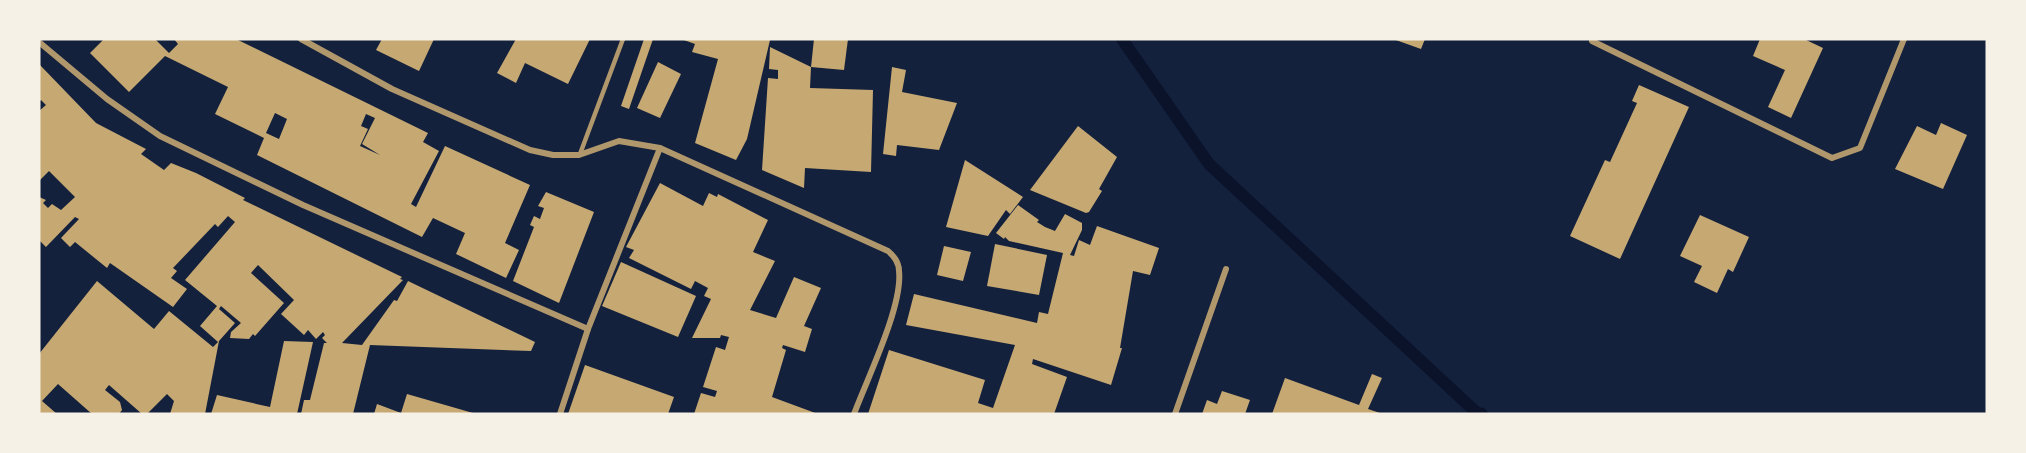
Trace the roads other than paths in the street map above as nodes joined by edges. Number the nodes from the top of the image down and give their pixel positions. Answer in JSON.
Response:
{"nodes":[{"id":1,"x":301,"y":39,"type":"edge"},
{"id":2,"x":623,"y":39,"type":"edge"},
{"id":3,"x":1904,"y":39,"type":"edge"},
{"id":4,"x":1592,"y":41,"type":"dead end"},
{"id":5,"x":39,"y":42,"type":"edge"},
{"id":6,"x":660,"y":148,"type":"junction"},
{"id":7,"x":579,"y":156,"type":"junction"},
{"id":8,"x":1226,"y":269,"type":"dead end"},
{"id":9,"x":588,"y":329,"type":"junction"},
{"id":10,"x":560,"y":414,"type":"edge"},
{"id":11,"x":854,"y":414,"type":"edge"},
{"id":12,"x":1175,"y":414,"type":"edge"}],
"edges":[{"from":1,"to":7,"type":"street"},
{"from":2,"to":7,"type":"lane"},
{"from":3,"to":4,"type":"street"},
{"from":5,"to":9,"type":"street"},
{"from":6,"to":7,"type":"street"},
{"from":6,"to":9,"type":"street"},
{"from":6,"to":11,"type":"street"},
{"from":8,"to":12,"type":"street"},
{"from":9,"to":10,"type":"street"}]}
